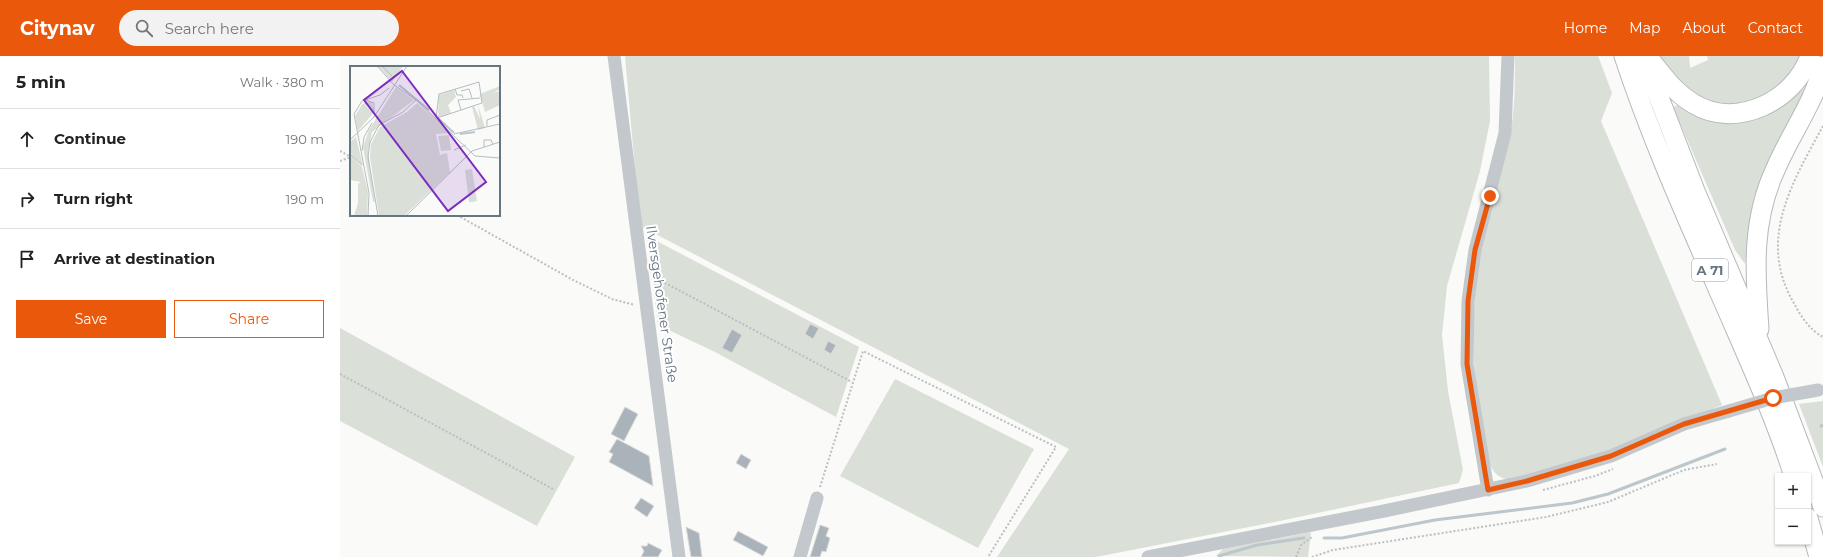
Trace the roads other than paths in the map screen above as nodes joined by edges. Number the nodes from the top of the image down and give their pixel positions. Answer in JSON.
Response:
{"nodes":[{"id":1,"x":614,"y":56,"type":"edge"},
{"id":2,"x":1508,"y":56,"type":"edge"},
{"id":3,"x":1620,"y":56,"type":"edge"},
{"id":4,"x":1643,"y":56,"type":"edge"},
{"id":5,"x":1647,"y":56,"type":"edge"},
{"id":6,"x":1810,"y":56,"type":"edge"},
{"id":7,"x":1627,"y":65,"type":"edge"},
{"id":8,"x":1823,"y":66,"type":"edge"},
{"id":9,"x":1761,"y":344,"type":"junction"},
{"id":10,"x":1820,"y":389,"type":"edge"},
{"id":11,"x":1793,"y":473,"type":"edge"},
{"id":12,"x":1488,"y":490,"type":"junction"},
{"id":13,"x":817,"y":498,"type":"road end"},
{"id":14,"x":1823,"y":507,"type":"edge"},
{"id":15,"x":1811,"y":529,"type":"edge"},
{"id":16,"x":1205,"y":554,"type":"edge"},
{"id":17,"x":679,"y":557,"type":"edge"},
{"id":18,"x":800,"y":557,"type":"edge"},
{"id":19,"x":1148,"y":557,"type":"edge"},
{"id":20,"x":1819,"y":557,"type":"edge"}],
"edges":[{"from":1,"to":17,"type":"street","name":"Ilversgehofener Straße"},
{"from":2,"to":12,"type":"street"},
{"from":3,"to":7,"type":"highway"},
{"from":4,"to":9,"type":"highway","number":"A 71"},
{"from":5,"to":6,"type":"highway"},
{"from":7,"to":11,"type":"highway","number":"A 71"},
{"from":8,"to":9,"type":"highway"},
{"from":9,"to":14,"type":"highway","number":"A 71"},
{"from":10,"to":12,"type":"street","bridge":true},
{"from":12,"to":16,"type":"street"},
{"from":13,"to":18,"type":"street"},
{"from":15,"to":20,"type":"highway"},
{"from":16,"to":19,"type":"street"}]}
